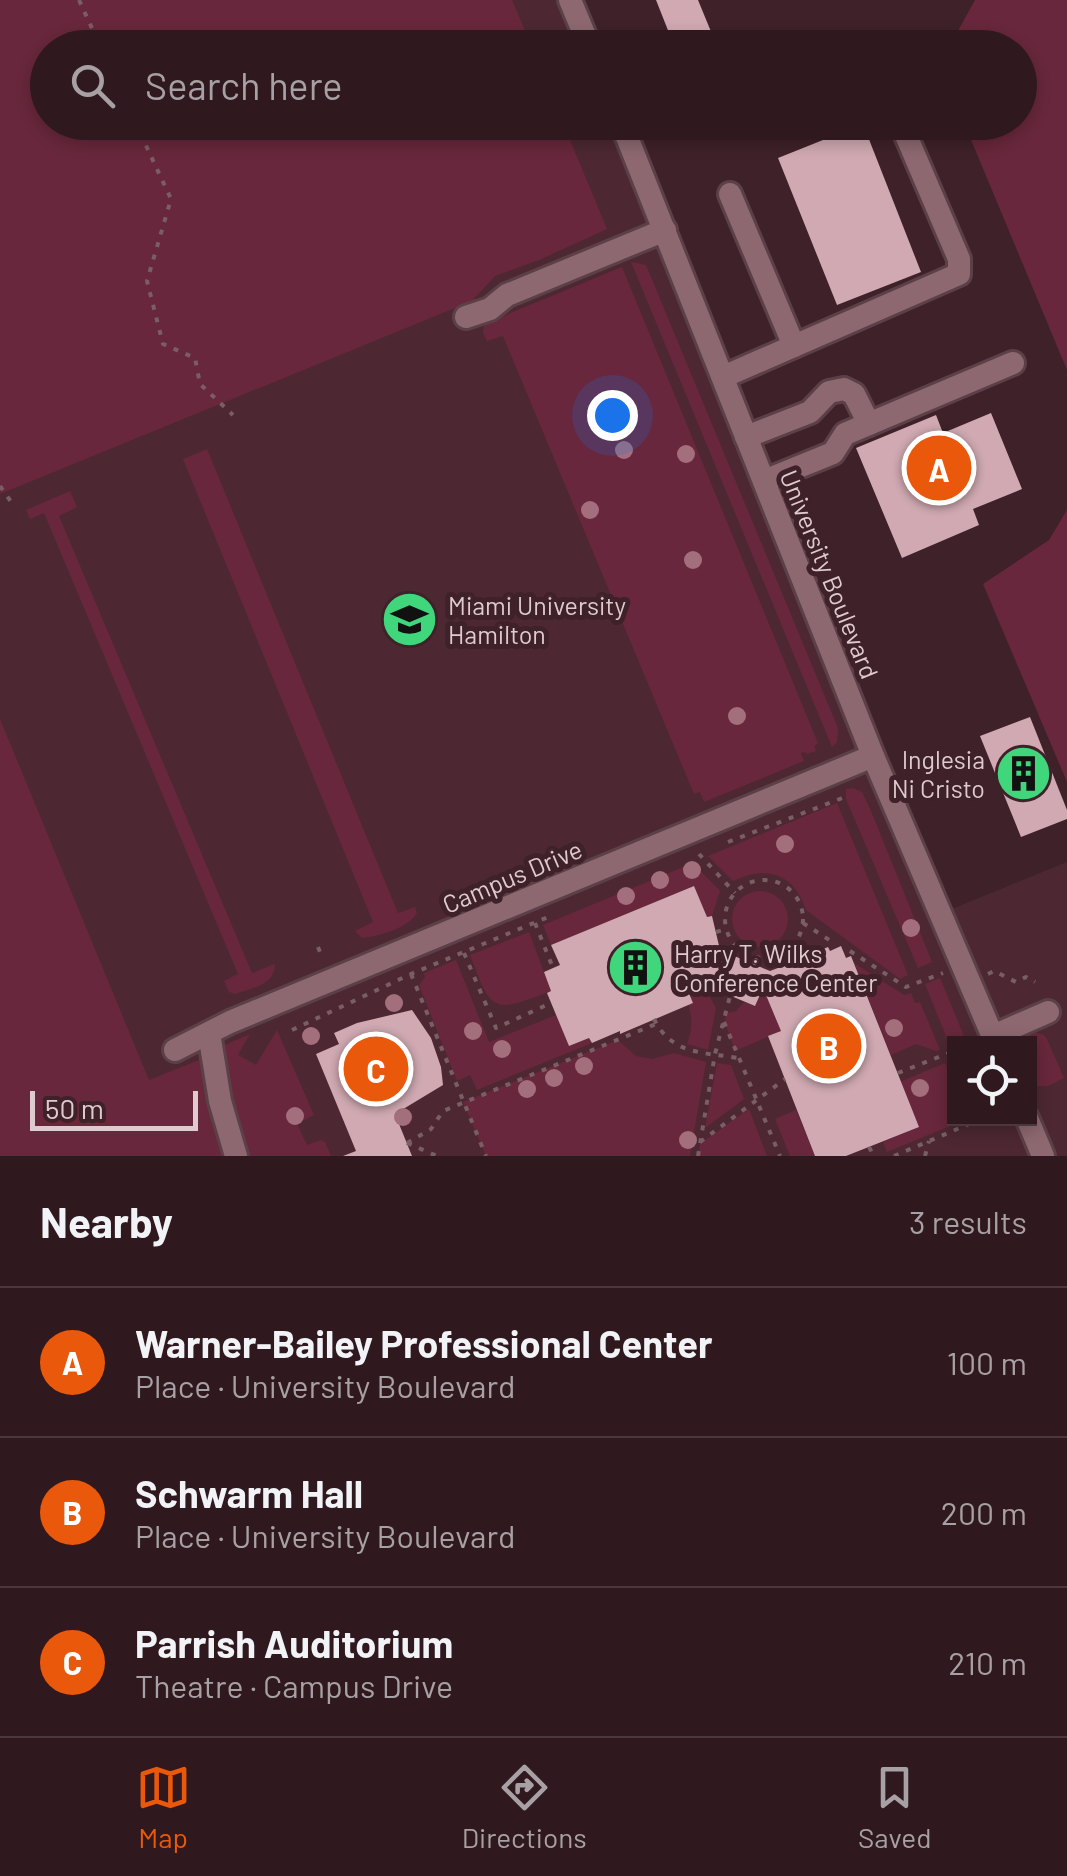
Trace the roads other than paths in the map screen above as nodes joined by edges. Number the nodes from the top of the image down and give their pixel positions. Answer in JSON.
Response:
{"nodes":[{"id":1,"x":570,"y":0,"type":"edge"},
{"id":2,"x":582,"y":30,"type":"edge"},
{"id":3,"x":628,"y":140,"type":"edge"},
{"id":4,"x":908,"y":140,"type":"edge"},
{"id":5,"x":730,"y":194,"type":"dead end"},
{"id":6,"x":665,"y":230,"type":"junction"},
{"id":7,"x":466,"y":318,"type":"dead end"},
{"id":8,"x":794,"y":346,"type":"junction"},
{"id":9,"x":1014,"y":362,"type":"dead end"},
{"id":10,"x":722,"y":377,"type":"junction"},
{"id":11,"x":870,"y":424,"type":"junction"},
{"id":12,"x":746,"y":436,"type":"junction"},
{"id":13,"x":764,"y":481,"type":"junction"},
{"id":14,"x":873,"y":756,"type":"junction"},
{"id":15,"x":1048,"y":1012,"type":"dead end"},
{"id":16,"x":209,"y":1033,"type":"junction"},
{"id":17,"x":992,"y":1036,"type":"edge"},
{"id":18,"x":1002,"y":1036,"type":"edge"},
{"id":19,"x":175,"y":1050,"type":"dead end"},
{"id":20,"x":1030,"y":1126,"type":"edge"},
{"id":21,"x":236,"y":1156,"type":"edge"},
{"id":22,"x":1043,"y":1156,"type":"edge"}],
"edges":[{"from":1,"to":2,"type":"street"},
{"from":3,"to":6,"type":"street","name":"University Boulevard"},
{"from":4,"to":8,"type":"street"},
{"from":5,"to":8,"type":"street"},
{"from":6,"to":7,"type":"street"},
{"from":6,"to":10,"type":"street","name":"University Boulevard"},
{"from":8,"to":10,"type":"street"},
{"from":9,"to":11,"type":"street"},
{"from":10,"to":12,"type":"street","name":"University Boulevard"},
{"from":11,"to":12,"type":"street"},
{"from":11,"to":13,"type":"street"},
{"from":12,"to":13,"type":"street","name":"University Boulevard"},
{"from":13,"to":14,"type":"street","name":"University Boulevard"},
{"from":14,"to":16,"type":"street","name":"Campus Drive"},
{"from":14,"to":17,"type":"street","name":"University Boulevard"},
{"from":15,"to":18,"type":"street"},
{"from":16,"to":19,"type":"street","name":"Campus Drive"},
{"from":16,"to":21,"type":"street"},
{"from":20,"to":22,"type":"street"}]}
